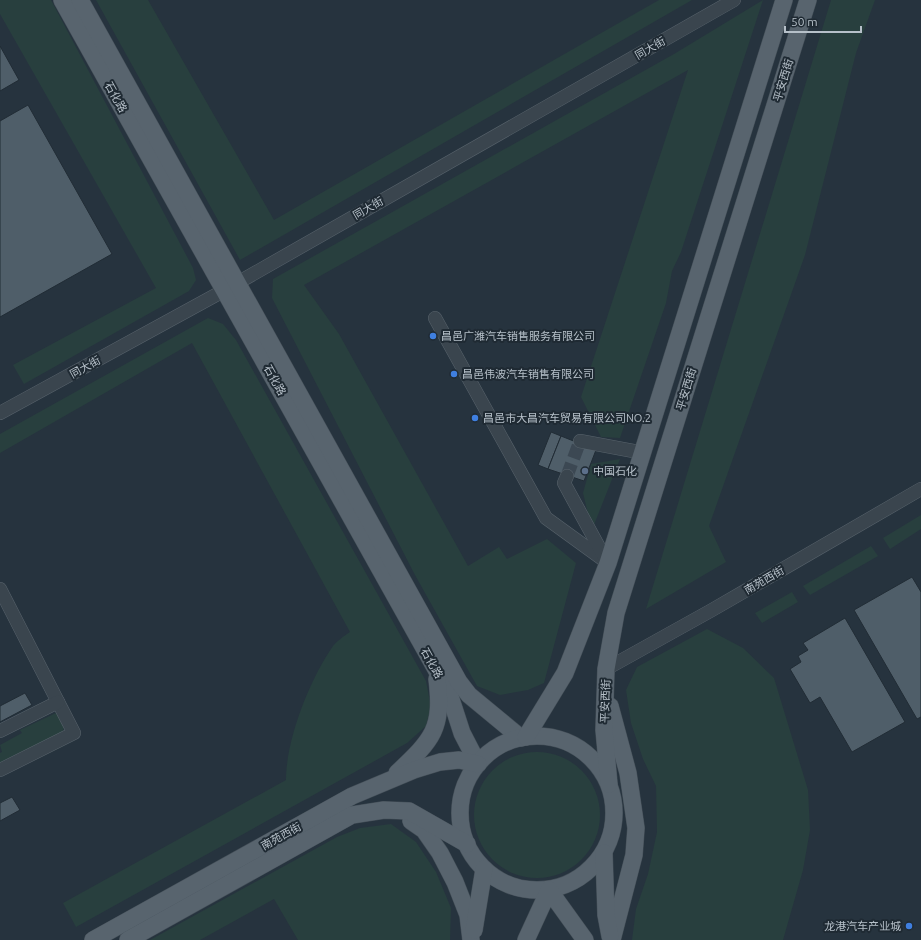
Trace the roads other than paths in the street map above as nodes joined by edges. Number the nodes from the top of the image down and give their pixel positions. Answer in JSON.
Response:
{"nodes":[{"id":1,"x":62,"y":0,"type":"edge"},
{"id":2,"x":80,"y":0,"type":"edge"},
{"id":3,"x":734,"y":0,"type":"edge"},
{"id":4,"x":784,"y":0,"type":"edge"},
{"id":5,"x":808,"y":0,"type":"edge"},
{"id":6,"x":231,"y":286,"type":"junction"},
{"id":7,"x":435,"y":318,"type":"dead end"},
{"id":8,"x":0,"y":413,"type":"edge"},
{"id":9,"x":580,"y":441,"type":"dead end"},
{"id":10,"x":644,"y":453,"type":"junction"},
{"id":11,"x":567,"y":476,"type":"tunnel mouth"},
{"id":12,"x":921,"y":489,"type":"edge"},
{"id":13,"x":608,"y":563,"type":"junction"},
{"id":14,"x":0,"y":589,"type":"edge"},
{"id":15,"x":606,"y":669,"type":"junction"},
{"id":16,"x":436,"y":670,"type":"junction"},
{"id":17,"x":605,"y":690,"type":"junction"},
{"id":18,"x":58,"y":702,"type":"junction"},
{"id":19,"x":0,"y":732,"type":"edge"},
{"id":20,"x":524,"y":738,"type":"junction"},
{"id":21,"x":478,"y":764,"type":"junction"},
{"id":22,"x":0,"y":770,"type":"edge"},
{"id":23,"x":388,"y":781,"type":"junction"},
{"id":24,"x":609,"y":784,"type":"junction"},
{"id":25,"x":395,"y":810,"type":"junction"},
{"id":26,"x":467,"y":844,"type":"junction"},
{"id":27,"x":604,"y":853,"type":"junction"},
{"id":28,"x":484,"y":869,"type":"junction"},
{"id":29,"x":549,"y":890,"type":"junction"},
{"id":30,"x":93,"y":940,"type":"edge"},
{"id":31,"x":128,"y":940,"type":"edge"},
{"id":32,"x":471,"y":940,"type":"edge"},
{"id":33,"x":526,"y":940,"type":"edge"},
{"id":34,"x":585,"y":940,"type":"edge"},
{"id":35,"x":611,"y":940,"type":"edge"}],
"edges":[{"from":1,"to":6,"type":"main road","name":"石化路"},
{"from":2,"to":6,"type":"main road","name":"石化路"},
{"from":3,"to":6,"type":"street","name":"同大街"},
{"from":4,"to":10,"type":"main road","name":"平安西街"},
{"from":5,"to":15,"type":"main road","name":"平安西街"},
{"from":6,"to":8,"type":"street","name":"同大街"},
{"from":6,"to":16,"type":"main road","name":"石化路"},
{"from":6,"to":20,"type":"main road","name":"石化路"},
{"from":7,"to":13,"type":"street"},
{"from":9,"to":10,"type":"street"},
{"from":10,"to":13,"type":"main road","name":"平安西街"},
{"from":11,"to":13,"type":"street"},
{"from":12,"to":15,"type":"street","name":"南苑西街"},
{"from":13,"to":20,"type":"main road","name":"平安西街"},
{"from":14,"to":18,"type":"street"},
{"from":15,"to":17,"type":"main road","name":"平安西街"},
{"from":16,"to":21,"type":"main road","name":"石化路"},
{"from":16,"to":23,"type":"main road"},
{"from":17,"to":24,"type":"main road","name":"平安西街"},
{"from":17,"to":35,"type":"main road"},
{"from":18,"to":19,"type":"street"},
{"from":18,"to":22,"type":"street"},
{"from":20,"to":21,"type":"main road"},
{"from":20,"to":24,"type":"main road"},
{"from":21,"to":23,"type":"main road","name":"南苑西街"},
{"from":21,"to":26,"type":"main road"},
{"from":23,"to":30,"type":"main road","name":"南苑西街"},
{"from":24,"to":27,"type":"main road"},
{"from":25,"to":26,"type":"main road","name":"南苑西街"},
{"from":25,"to":31,"type":"main road","name":"南苑西街"},
{"from":25,"to":32,"type":"main road"},
{"from":26,"to":28,"type":"main road"},
{"from":27,"to":29,"type":"main road"},
{"from":27,"to":35,"type":"main road"},
{"from":28,"to":29,"type":"main road"},
{"from":28,"to":32,"type":"main road"},
{"from":29,"to":33,"type":"main road"},
{"from":29,"to":34,"type":"main road"}]}
